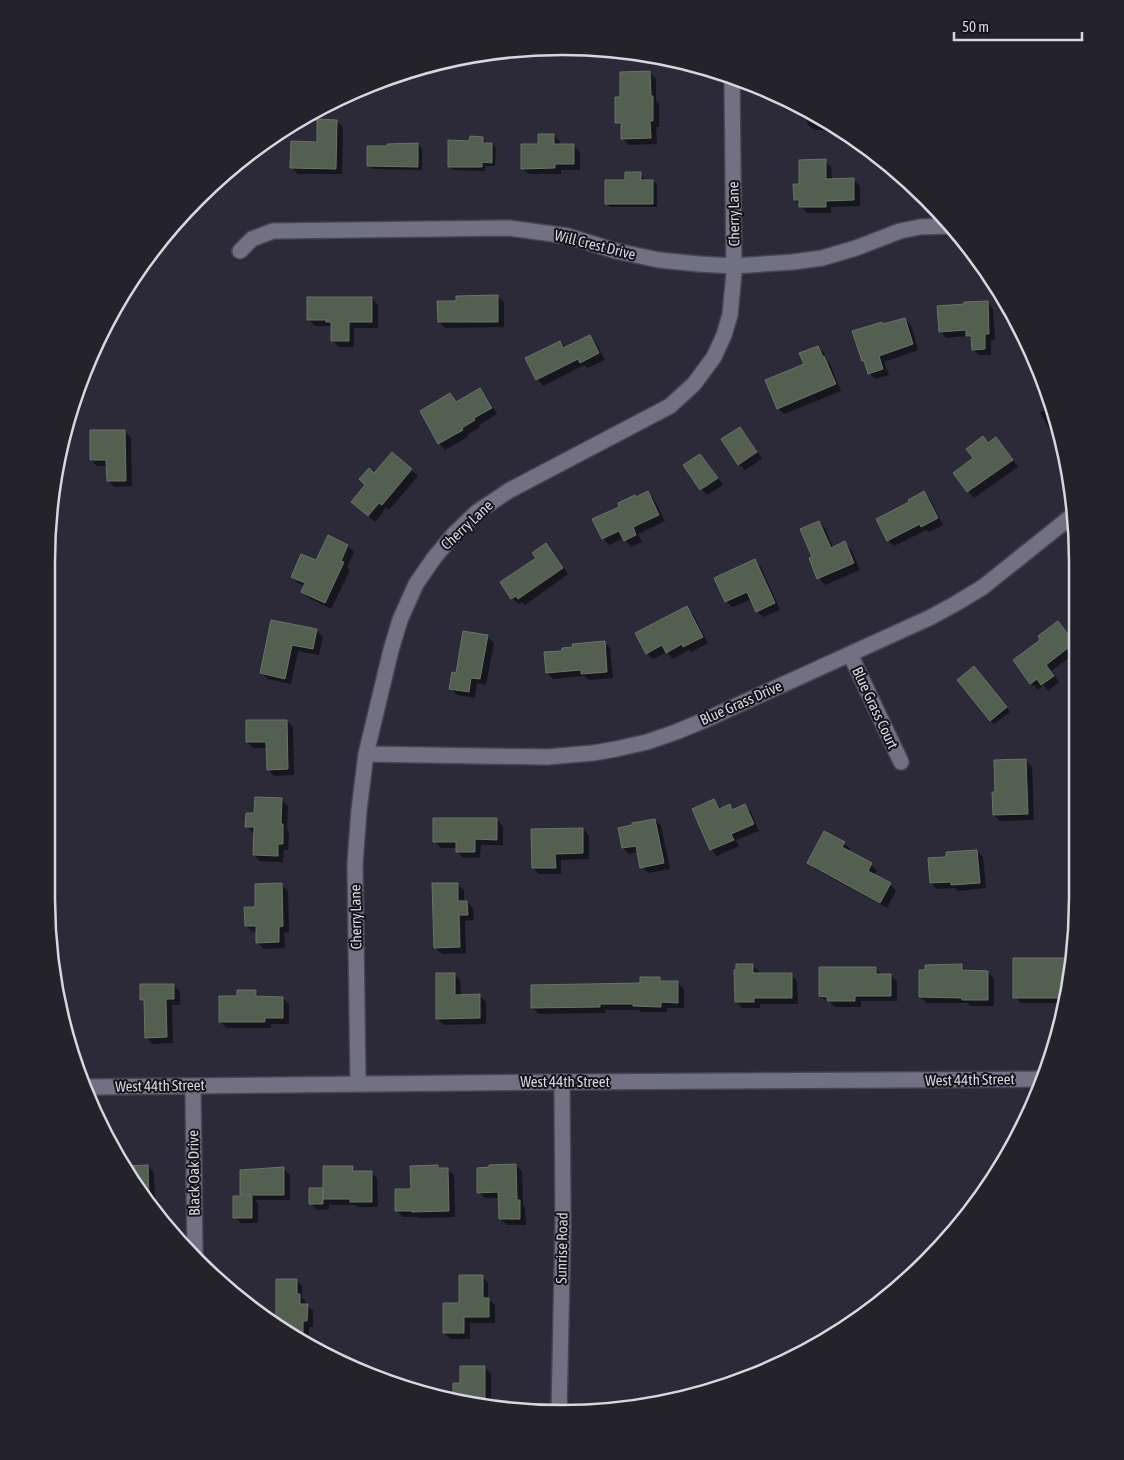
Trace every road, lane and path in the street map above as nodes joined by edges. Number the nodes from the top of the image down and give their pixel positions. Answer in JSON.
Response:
{"nodes":[{"id":1,"x":732,"y":85,"type":"edge"},
{"id":2,"x":941,"y":226,"type":"edge"},
{"id":3,"x":240,"y":251,"type":"dead end"},
{"id":4,"x":734,"y":266,"type":"junction"},
{"id":5,"x":1067,"y":520,"type":"edge"},
{"id":6,"x":850,"y":654,"type":"junction"},
{"id":7,"x":366,"y":754,"type":"junction"},
{"id":8,"x":901,"y":762,"type":"dead end"},
{"id":9,"x":1035,"y":1079,"type":"edge"},
{"id":10,"x":562,"y":1082,"type":"junction"},
{"id":11,"x":358,"y":1084,"type":"junction"},
{"id":12,"x":193,"y":1086,"type":"junction"},
{"id":13,"x":92,"y":1087,"type":"edge"},
{"id":14,"x":195,"y":1248,"type":"edge"},
{"id":15,"x":559,"y":1405,"type":"edge"}],
"edges":[{"from":1,"to":4,"type":"street","name":"Cherry Lane"},
{"from":2,"to":4,"type":"street","name":"Will Crest Drive"},
{"from":3,"to":4,"type":"street","name":"Will Crest Drive"},
{"from":4,"to":7,"type":"street","name":"Cherry Lane"},
{"from":5,"to":6,"type":"street","name":"Blue Grass Drive"},
{"from":6,"to":7,"type":"street","name":"Blue Grass Drive"},
{"from":6,"to":8,"type":"street","name":"Blue Grass Court"},
{"from":7,"to":11,"type":"street","name":"Cherry Lane"},
{"from":9,"to":10,"type":"street","name":"West 44th Street"},
{"from":10,"to":11,"type":"street","name":"West 44th Street"},
{"from":10,"to":15,"type":"street","name":"Sunrise Road"},
{"from":11,"to":12,"type":"street","name":"West 44th Street"},
{"from":12,"to":13,"type":"street","name":"West 44th Street"},
{"from":12,"to":14,"type":"street","name":"Black Oak Drive"}]}
